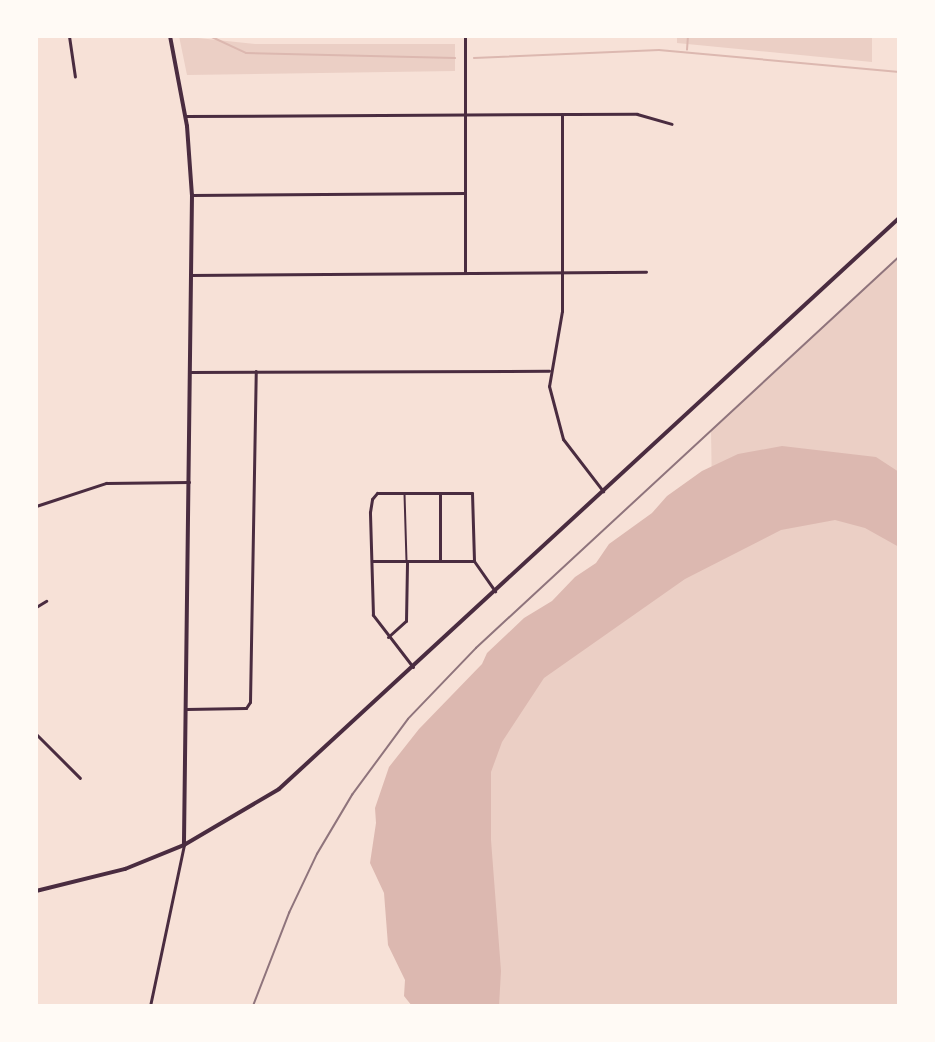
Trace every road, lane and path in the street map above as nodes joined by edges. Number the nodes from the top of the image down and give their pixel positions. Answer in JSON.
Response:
{"nodes":[{"id":1,"x":69,"y":36,"type":"edge"},
{"id":2,"x":170,"y":36,"type":"edge"},
{"id":3,"x":465,"y":36,"type":"edge"},
{"id":4,"x":760,"y":36,"type":"edge"},
{"id":5,"x":800,"y":36,"type":"edge"},
{"id":6,"x":834,"y":36,"type":"edge"},
{"id":7,"x":843,"y":36,"type":"edge"},
{"id":8,"x":75,"y":77,"type":"dead end"},
{"id":9,"x":465,"y":113,"type":"junction"},
{"id":10,"x":562,"y":114,"type":"junction"},
{"id":11,"x":185,"y":116,"type":"junction"},
{"id":12,"x":672,"y":124,"type":"dead end"},
{"id":13,"x":465,"y":193,"type":"junction"},
{"id":14,"x":192,"y":195,"type":"junction"},
{"id":15,"x":899,"y":218,"type":"edge"},
{"id":16,"x":646,"y":272,"type":"dead end"},
{"id":17,"x":465,"y":273,"type":"junction"},
{"id":18,"x":562,"y":273,"type":"junction"},
{"id":19,"x":190,"y":275,"type":"junction"},
{"id":20,"x":256,"y":371,"type":"junction"},
{"id":21,"x":549,"y":371,"type":"junction"},
{"id":22,"x":189,"y":372,"type":"junction"},
{"id":23,"x":189,"y":482,"type":"junction"},
{"id":24,"x":603,"y":491,"type":"junction"},
{"id":25,"x":405,"y":493,"type":"junction"},
{"id":26,"x":440,"y":493,"type":"junction"},
{"id":27,"x":36,"y":506,"type":"edge"},
{"id":28,"x":372,"y":561,"type":"junction"},
{"id":29,"x":408,"y":561,"type":"junction"},
{"id":30,"x":440,"y":561,"type":"junction"},
{"id":31,"x":474,"y":561,"type":"junction"},
{"id":32,"x":495,"y":591,"type":"junction"},
{"id":33,"x":46,"y":601,"type":"dead end"},
{"id":34,"x":36,"y":607,"type":"edge"},
{"id":35,"x":388,"y":637,"type":"junction"},
{"id":36,"x":413,"y":668,"type":"junction"},
{"id":37,"x":186,"y":709,"type":"junction"},
{"id":38,"x":36,"y":734,"type":"edge"},
{"id":39,"x":80,"y":778,"type":"dead end"},
{"id":40,"x":184,"y":845,"type":"junction"},
{"id":41,"x":36,"y":891,"type":"edge"},
{"id":42,"x":150,"y":1006,"type":"edge"}],
"edges":[{"from":1,"to":8,"type":"street"},
{"from":2,"to":11,"type":"main road"},
{"from":3,"to":9,"type":"street"},
{"from":4,"to":5,"type":"path"},
{"from":6,"to":7,"type":"path"},
{"from":9,"to":10,"type":"street"},
{"from":9,"to":11,"type":"street"},
{"from":9,"to":13,"type":"street"},
{"from":10,"to":12,"type":"street"},
{"from":10,"to":18,"type":"street"},
{"from":11,"to":14,"type":"main road"},
{"from":13,"to":14,"type":"street"},
{"from":13,"to":17,"type":"street"},
{"from":14,"to":19,"type":"main road"},
{"from":15,"to":24,"type":"main road"},
{"from":16,"to":18,"type":"street"},
{"from":17,"to":18,"type":"street"},
{"from":17,"to":19,"type":"street"},
{"from":18,"to":21,"type":"street"},
{"from":19,"to":22,"type":"main road"},
{"from":20,"to":21,"type":"street"},
{"from":20,"to":22,"type":"street"},
{"from":20,"to":37,"type":"street"},
{"from":21,"to":24,"type":"street"},
{"from":22,"to":23,"type":"main road"},
{"from":23,"to":27,"type":"street"},
{"from":23,"to":37,"type":"main road"},
{"from":24,"to":32,"type":"main road"},
{"from":25,"to":26,"type":"street"},
{"from":25,"to":28,"type":"street"},
{"from":25,"to":29,"type":"lane"},
{"from":26,"to":30,"type":"street"},
{"from":26,"to":31,"type":"street"},
{"from":28,"to":29,"type":"street"},
{"from":28,"to":35,"type":"street"},
{"from":29,"to":30,"type":"street"},
{"from":29,"to":35,"type":"street"},
{"from":30,"to":31,"type":"street"},
{"from":31,"to":32,"type":"street"},
{"from":32,"to":36,"type":"main road"},
{"from":33,"to":34,"type":"street"},
{"from":35,"to":36,"type":"street"},
{"from":36,"to":40,"type":"main road"},
{"from":37,"to":40,"type":"main road"},
{"from":38,"to":39,"type":"street"},
{"from":40,"to":41,"type":"main road"},
{"from":40,"to":42,"type":"street"}]}
